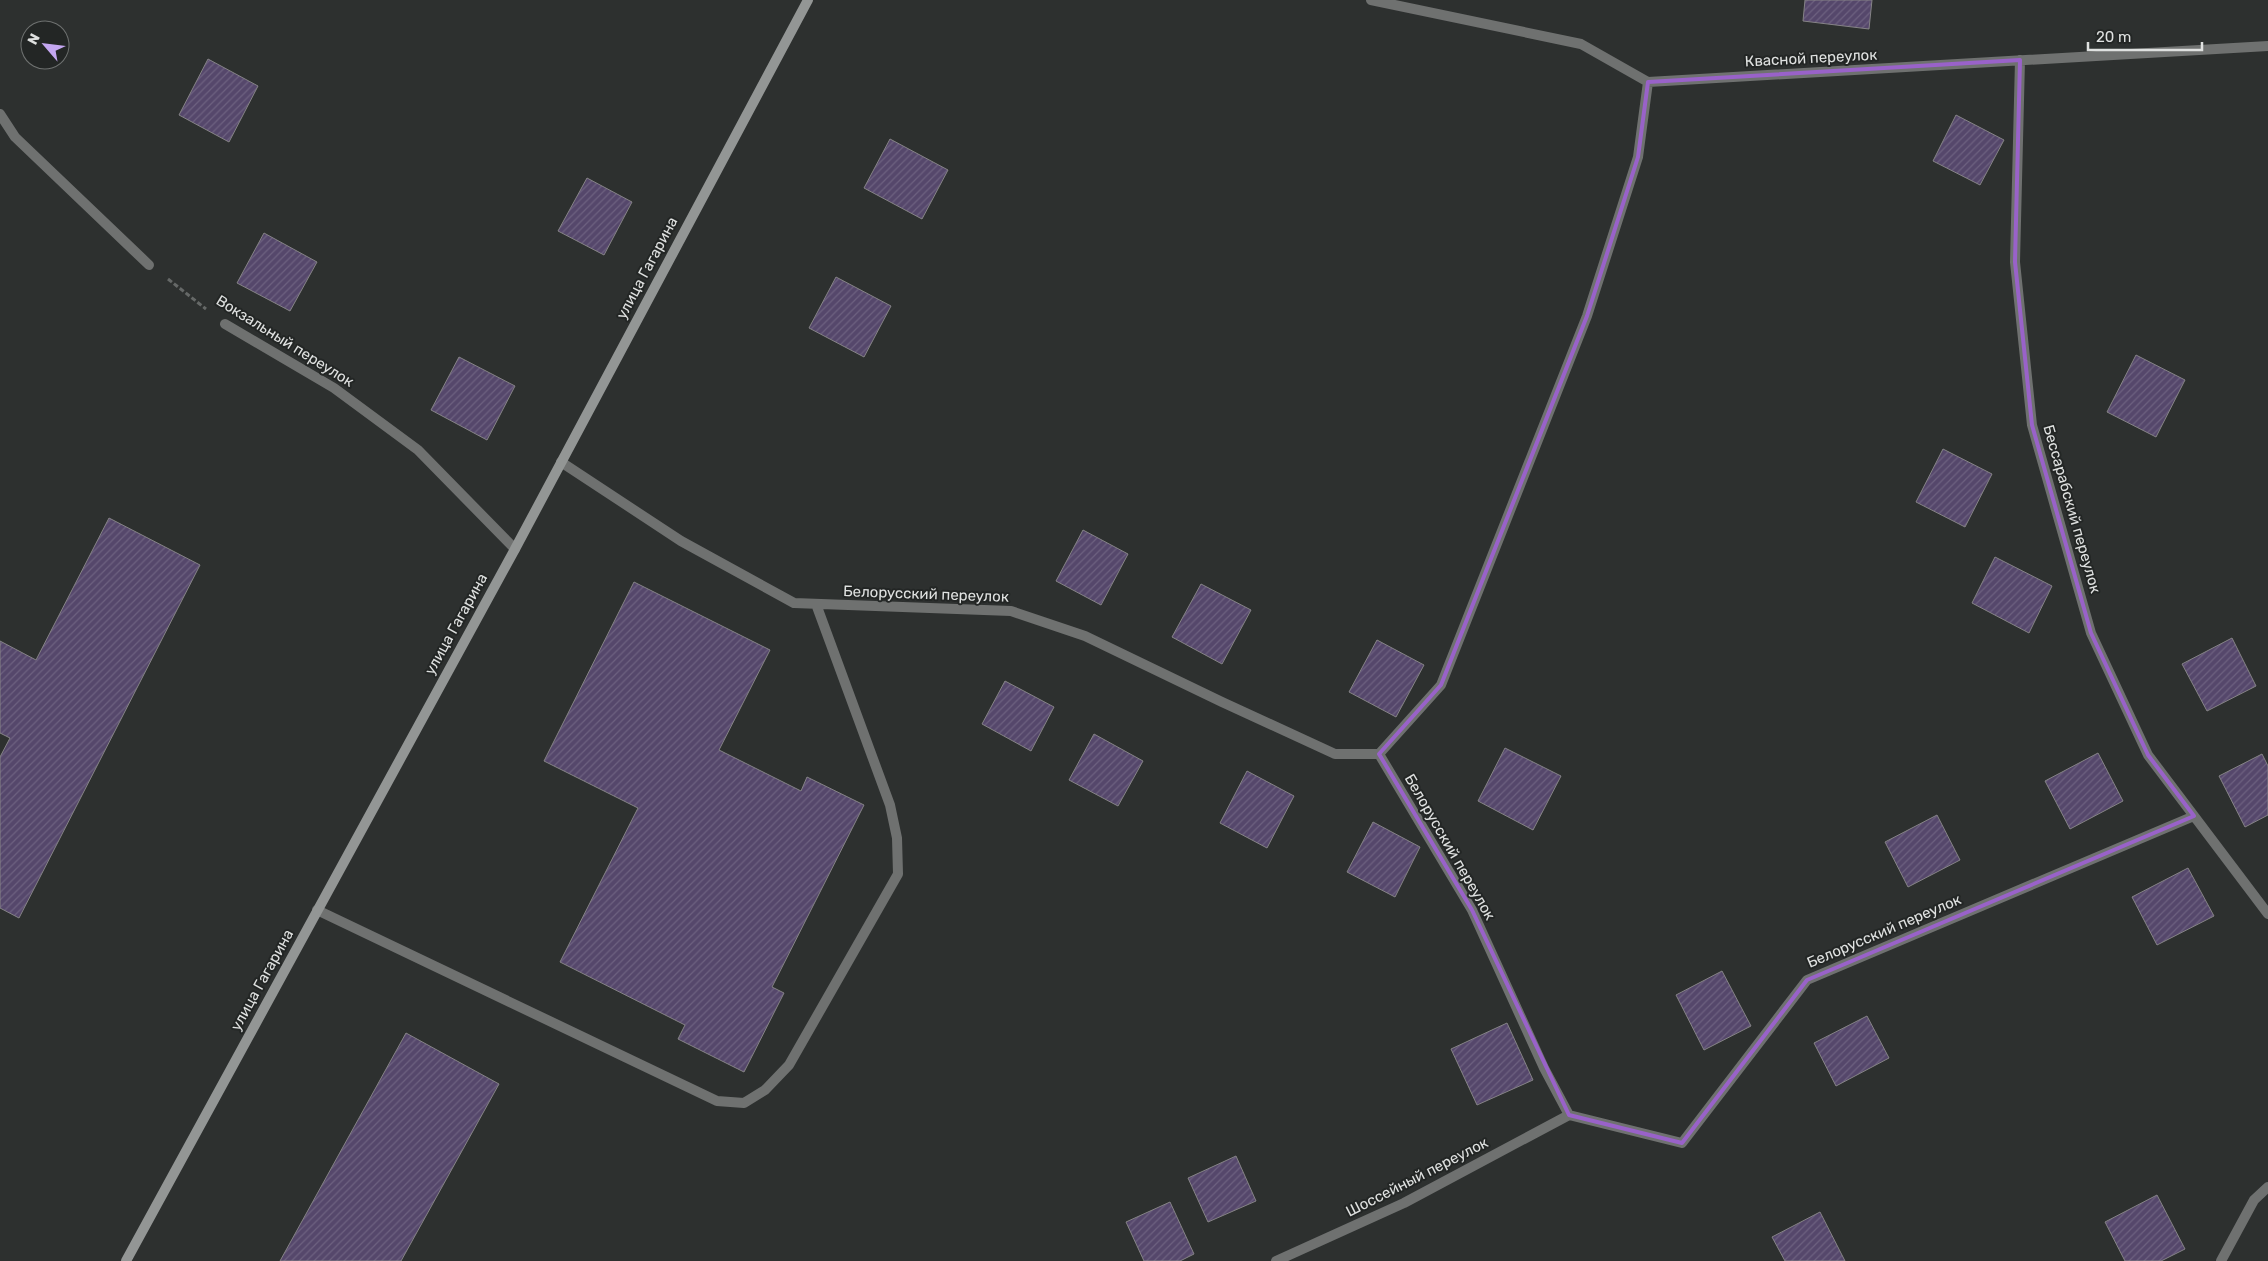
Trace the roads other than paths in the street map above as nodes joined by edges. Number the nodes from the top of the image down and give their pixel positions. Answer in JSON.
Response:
{"nodes":[{"id":1,"x":808,"y":0,"type":"edge"},
{"id":2,"x":1371,"y":0,"type":"edge"},
{"id":3,"x":2268,"y":46,"type":"edge"},
{"id":4,"x":2020,"y":60,"type":"junction"},
{"id":5,"x":1648,"y":82,"type":"junction"},
{"id":6,"x":0,"y":114,"type":"edge"},
{"id":7,"x":149,"y":265,"type":"road end"},
{"id":8,"x":225,"y":324,"type":"road end"},
{"id":9,"x":561,"y":462,"type":"junction"},
{"id":10,"x":514,"y":548,"type":"junction"},
{"id":11,"x":816,"y":604,"type":"junction"},
{"id":12,"x":1379,"y":754,"type":"junction"},
{"id":13,"x":2194,"y":816,"type":"junction"},
{"id":14,"x":317,"y":910,"type":"junction"},
{"id":15,"x":2268,"y":914,"type":"edge"},
{"id":16,"x":1570,"y":1115,"type":"junction"},
{"id":17,"x":2268,"y":1187,"type":"edge"},
{"id":18,"x":126,"y":1261,"type":"edge"},
{"id":19,"x":1276,"y":1261,"type":"edge"},
{"id":20,"x":2221,"y":1261,"type":"edge"}],
"edges":[{"from":1,"to":9,"type":"street","name":"улица Гагарина"},
{"from":2,"to":5,"type":"street"},
{"from":3,"to":4,"type":"street","name":"Квасной переулок"},
{"from":4,"to":5,"type":"street","name":"Квасной переулок"},
{"from":4,"to":13,"type":"street","name":"Бессарабский переулок"},
{"from":5,"to":12,"type":"street"},
{"from":6,"to":7,"type":"street"},
{"from":8,"to":10,"type":"street","name":"Вокзальный переулок"},
{"from":9,"to":10,"type":"street","name":"улица Гагарина"},
{"from":9,"to":11,"type":"street","name":"Белорусский переулок"},
{"from":10,"to":14,"type":"street","name":"улица Гагарина"},
{"from":11,"to":12,"type":"street","name":"Белорусский переулок"},
{"from":11,"to":14,"type":"street"},
{"from":12,"to":16,"type":"street","name":"Белорусский переулок"},
{"from":13,"to":15,"type":"street","name":"Бессарабский переулок"},
{"from":13,"to":16,"type":"street","name":"Белорусский переулок"},
{"from":14,"to":18,"type":"street","name":"улица Гагарина"},
{"from":16,"to":19,"type":"street","name":"Шоссейный переулок"},
{"from":17,"to":20,"type":"street"}]}
